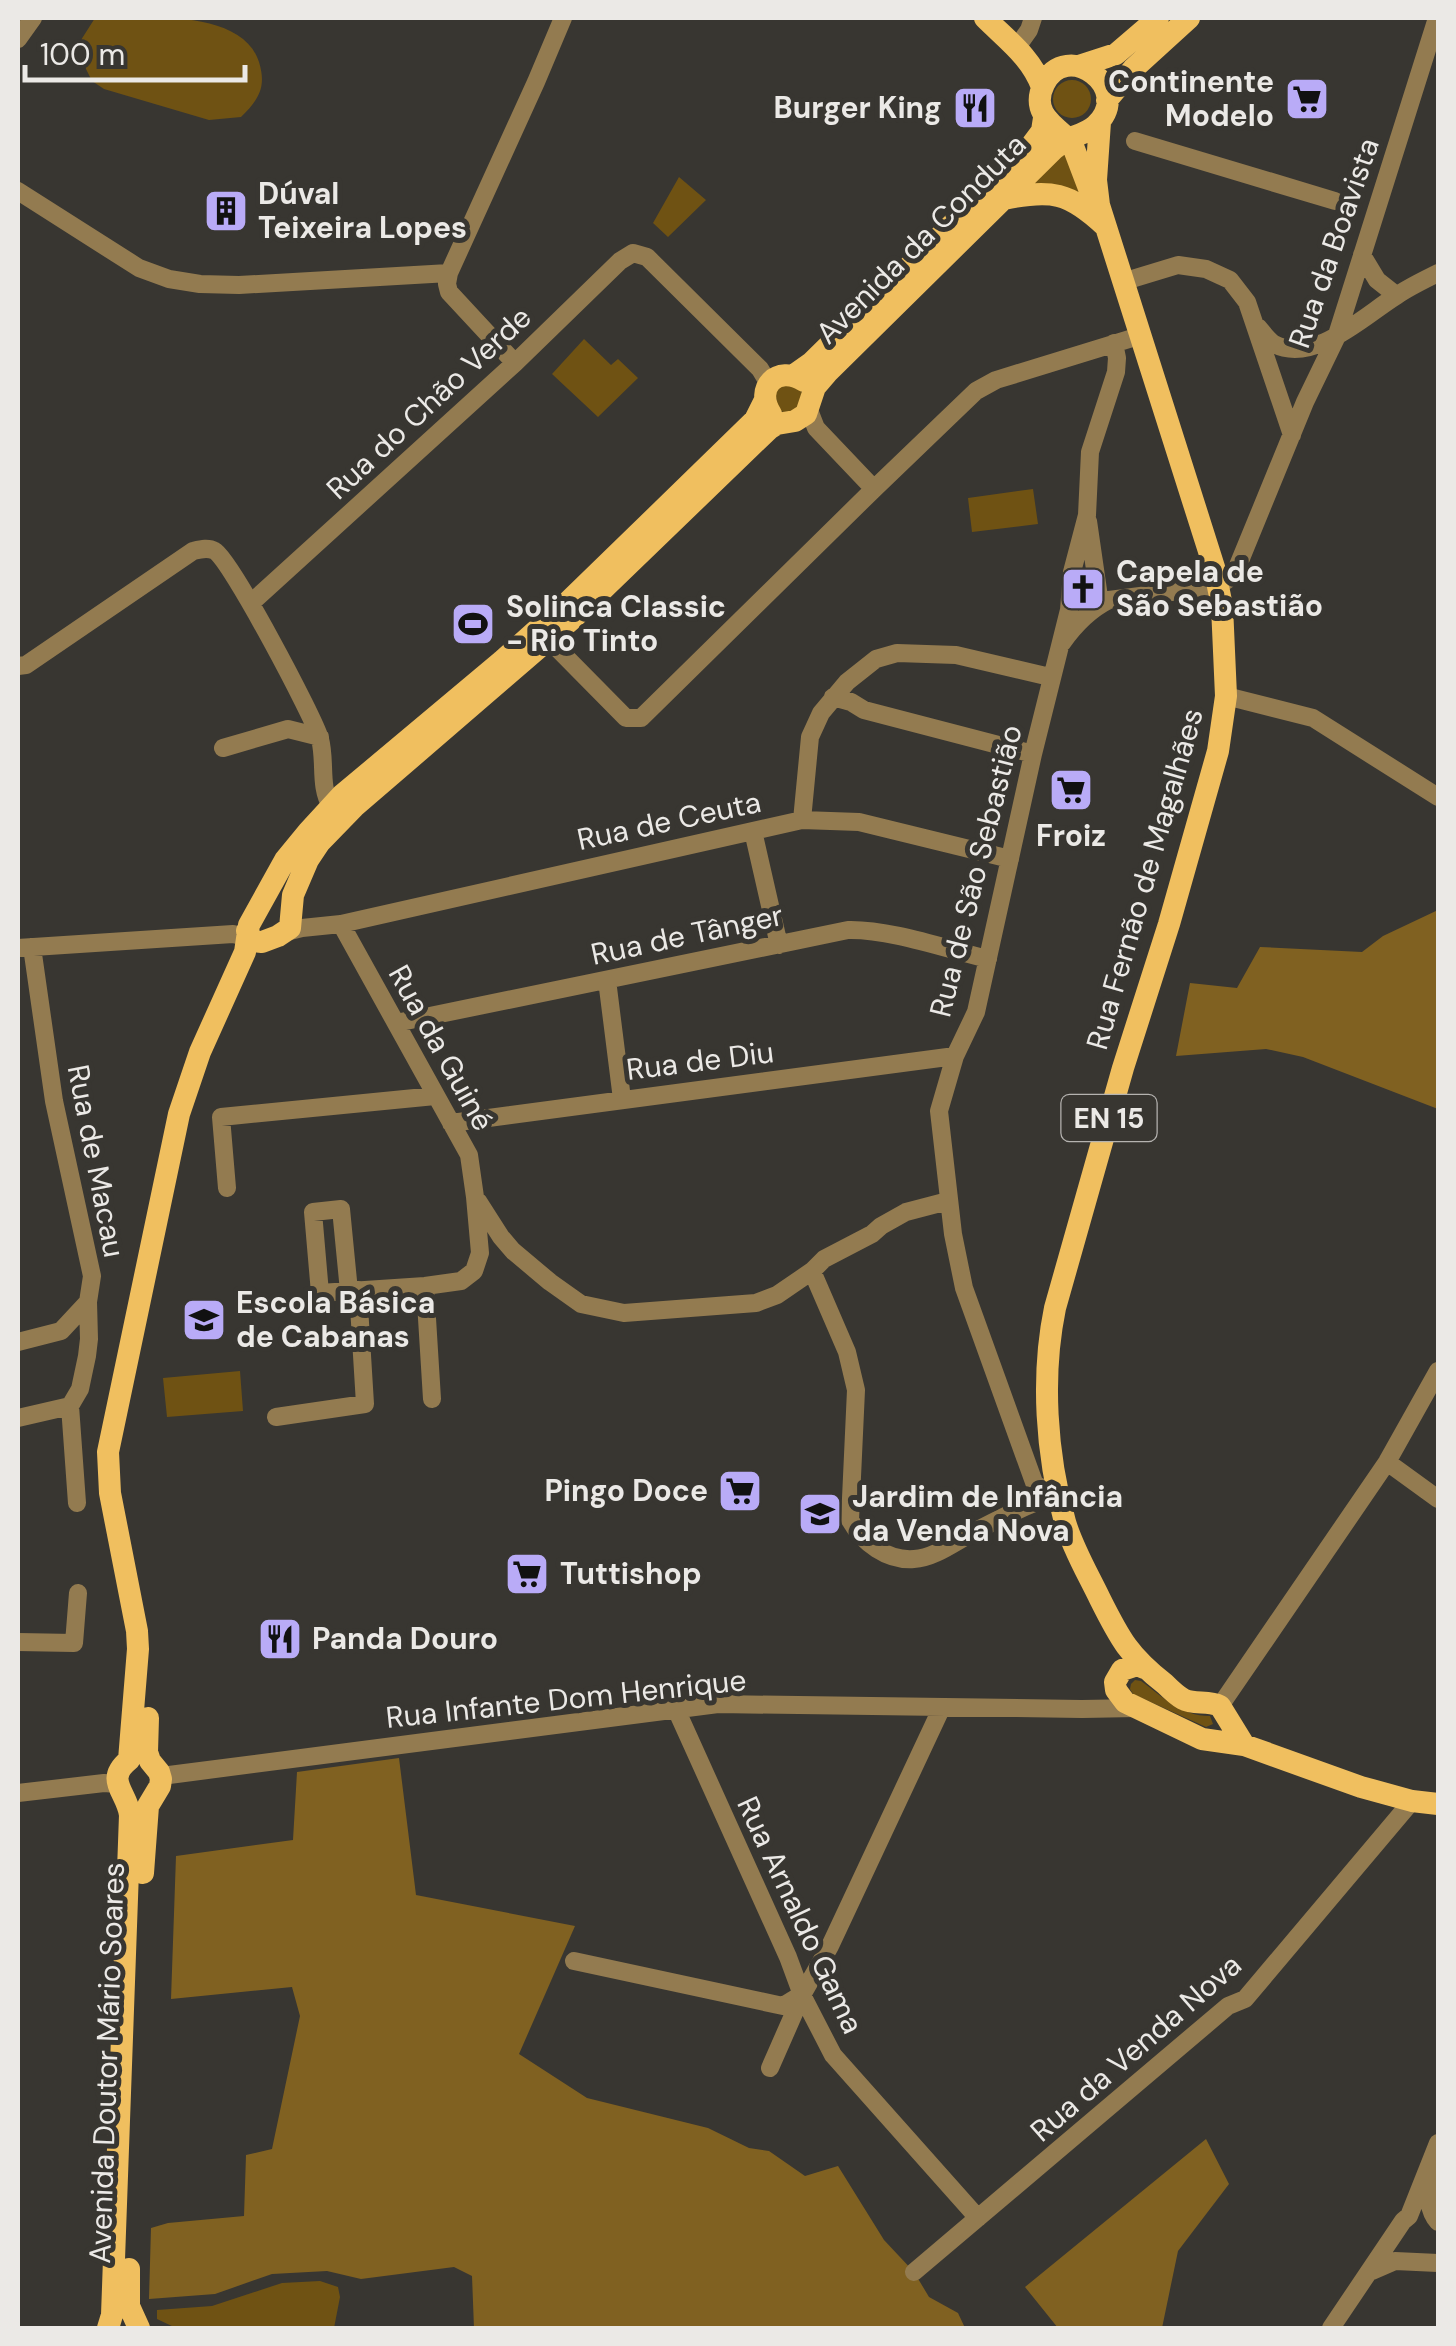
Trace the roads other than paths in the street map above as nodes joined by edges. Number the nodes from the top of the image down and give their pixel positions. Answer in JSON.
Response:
{"nodes":[{"id":1,"x":32,"y":18,"type":"edge"},
{"id":2,"x":563,"y":18,"type":"edge"},
{"id":3,"x":985,"y":18,"type":"edge"},
{"id":4,"x":1033,"y":18,"type":"edge"},
{"id":5,"x":1158,"y":18,"type":"edge"},
{"id":6,"x":1189,"y":18,"type":"edge"},
{"id":7,"x":1436,"y":18,"type":"edge"},
{"id":8,"x":18,"y":39,"type":"edge"},
{"id":9,"x":1017,"y":48,"type":"junction"},
{"id":10,"x":1074,"y":66,"type":"junction"},
{"id":11,"x":1042,"y":87,"type":"junction"},
{"id":12,"x":1077,"y":124,"type":"junction"},
{"id":13,"x":1135,"y":141,"type":"dead end"},
{"id":14,"x":18,"y":191,"type":"edge"},
{"id":15,"x":1002,"y":199,"type":"junction"},
{"id":16,"x":1335,"y":201,"type":"dead end"},
{"id":17,"x":1105,"y":226,"type":"junction"},
{"id":18,"x":1362,"y":255,"type":"junction"},
{"id":19,"x":448,"y":273,"type":"junction"},
{"id":20,"x":1438,"y":273,"type":"edge"},
{"id":21,"x":1122,"y":282,"type":"junction"},
{"id":22,"x":1396,"y":295,"type":"junction"},
{"id":23,"x":1252,"y":318,"type":"junction"},
{"id":24,"x":1139,"y":336,"type":"junction"},
{"id":25,"x":1336,"y":338,"type":"junction"},
{"id":26,"x":1114,"y":344,"type":"junction"},
{"id":27,"x":516,"y":363,"type":"junction"},
{"id":28,"x":773,"y":382,"type":"junction"},
{"id":29,"x":804,"y":416,"type":"junction"},
{"id":30,"x":1292,"y":434,"type":"junction"},
{"id":31,"x":874,"y":488,"type":"junction"},
{"id":32,"x":1088,"y":515,"type":"junction"},
{"id":33,"x":1218,"y":586,"type":"junction"},
{"id":34,"x":251,"y":603,"type":"junction"},
{"id":35,"x":1100,"y":604,"type":"junction"},
{"id":36,"x":549,"y":640,"type":"junction"},
{"id":37,"x":1059,"y":647,"type":"junction"},
{"id":38,"x":18,"y":666,"type":"edge"},
{"id":39,"x":1050,"y":677,"type":"junction"},
{"id":40,"x":1226,"y":696,"type":"junction"},
{"id":41,"x":832,"y":697,"type":"junction"},
{"id":42,"x":320,"y":736,"type":"junction"},
{"id":43,"x":223,"y":748,"type":"dead end"},
{"id":44,"x":1032,"y":754,"type":"junction"},
{"id":45,"x":1438,"y":797,"type":"edge"},
{"id":46,"x":331,"y":806,"type":"junction"},
{"id":47,"x":802,"y":820,"type":"junction"},
{"id":48,"x":753,"y":831,"type":"junction"},
{"id":49,"x":1010,"y":860,"type":"junction"},
{"id":50,"x":292,"y":924,"type":"junction"},
{"id":51,"x":341,"y":924,"type":"junction"},
{"id":52,"x":248,"y":935,"type":"junction"},
{"id":53,"x":778,"y":945,"type":"junction"},
{"id":54,"x":25,"y":947,"type":"edge"},
{"id":55,"x":988,"y":960,"type":"junction"},
{"id":56,"x":606,"y":980,"type":"junction"},
{"id":57,"x":396,"y":1024,"type":"junction"},
{"id":58,"x":956,"y":1056,"type":"junction"},
{"id":59,"x":435,"y":1096,"type":"junction"},
{"id":60,"x":622,"y":1099,"type":"junction"},
{"id":61,"x":452,"y":1122,"type":"junction"},
{"id":62,"x":227,"y":1188,"type":"dead end"},
{"id":63,"x":475,"y":1197,"type":"junction"},
{"id":64,"x":948,"y":1200,"type":"junction"},
{"id":65,"x":812,"y":1271,"type":"junction"},
{"id":66,"x":425,"y":1286,"type":"junction"},
{"id":67,"x":88,"y":1302,"type":"junction"},
{"id":68,"x":61,"y":1332,"type":"junction"},
{"id":69,"x":18,"y":1342,"type":"edge"},
{"id":70,"x":86,"y":1356,"type":"junction"},
{"id":71,"x":1438,"y":1372,"type":"edge"},
{"id":72,"x":432,"y":1400,"type":"dead end"},
{"id":73,"x":70,"y":1406,"type":"junction"},
{"id":74,"x":276,"y":1417,"type":"dead end"},
{"id":75,"x":18,"y":1418,"type":"edge"},
{"id":76,"x":1387,"y":1462,"type":"junction"},
{"id":77,"x":1058,"y":1494,"type":"junction"},
{"id":78,"x":1438,"y":1499,"type":"edge"},
{"id":79,"x":77,"y":1503,"type":"dead end"},
{"id":80,"x":78,"y":1593,"type":"dead end"},
{"id":81,"x":18,"y":1642,"type":"edge"},
{"id":82,"x":1127,"y":1673,"type":"junction"},
{"id":83,"x":942,"y":1706,"type":"junction"},
{"id":84,"x":1091,"y":1708,"type":"junction"},
{"id":85,"x":1138,"y":1708,"type":"junction"},
{"id":86,"x":676,"y":1709,"type":"junction"},
{"id":87,"x":1223,"y":1713,"type":"junction"},
{"id":88,"x":1209,"y":1740,"type":"junction"},
{"id":89,"x":1244,"y":1746,"type":"junction"},
{"id":90,"x":138,"y":1778,"type":"junction"},
{"id":91,"x":18,"y":1793,"type":"edge"},
{"id":92,"x":1412,"y":1801,"type":"junction"},
{"id":93,"x":1438,"y":1804,"type":"edge"},
{"id":94,"x":574,"y":1961,"type":"dead end"},
{"id":95,"x":802,"y":1995,"type":"junction"},
{"id":96,"x":770,"y":2068,"type":"dead end"},
{"id":97,"x":1436,"y":2149,"type":"edge"},
{"id":98,"x":1409,"y":2216,"type":"junction"},
{"id":99,"x":978,"y":2218,"type":"junction"},
{"id":100,"x":1436,"y":2219,"type":"edge"},
{"id":101,"x":1396,"y":2234,"type":"junction"},
{"id":102,"x":1411,"y":2261,"type":"junction"},
{"id":103,"x":1438,"y":2263,"type":"edge"},
{"id":104,"x":914,"y":2272,"type":"dead end"},
{"id":105,"x":1368,"y":2274,"type":"junction"},
{"id":106,"x":108,"y":2328,"type":"edge"},
{"id":107,"x":139,"y":2328,"type":"edge"},
{"id":108,"x":1331,"y":2328,"type":"edge"}],
"edges":[{"from":1,"to":8,"type":"street"},
{"from":2,"to":19,"type":"street"},
{"from":3,"to":9,"type":"main road","number":"EN 15"},
{"from":4,"to":9,"type":"street"},
{"from":5,"to":10,"type":"main road"},
{"from":6,"to":12,"type":"main road"},
{"from":7,"to":18,"type":"street","name":"Rua da Boavista"},
{"from":9,"to":10,"type":"main road","number":"EN 15"},
{"from":9,"to":11,"type":"main road","number":"EN 15"},
{"from":10,"to":11,"type":"main road"},
{"from":10,"to":12,"type":"main road","number":"EN 15"},
{"from":11,"to":12,"type":"main road","number":"EN 15"},
{"from":12,"to":15,"type":"main road","name":"Avenida da Conduta"},
{"from":12,"to":17,"type":"main road","number":"EN 15"},
{"from":12,"to":17,"type":"main road","number":"EN 15"},
{"from":12,"to":28,"type":"main road","name":"Avenida da Conduta"},
{"from":13,"to":16,"type":"street"},
{"from":14,"to":19,"type":"street"},
{"from":15,"to":17,"type":"main road"},
{"from":15,"to":29,"type":"main road","name":"Avenida da Conduta"},
{"from":17,"to":21,"type":"main road","number":"EN 15"},
{"from":18,"to":22,"type":"street"},
{"from":18,"to":25,"type":"street","name":"Rua da Boavista"},
{"from":19,"to":27,"type":"street"},
{"from":20,"to":22,"type":"street"},
{"from":21,"to":23,"type":"street"},
{"from":21,"to":24,"type":"main road","number":"EN 15"},
{"from":22,"to":25,"type":"street"},
{"from":23,"to":25,"type":"street"},
{"from":23,"to":30,"type":"street"},
{"from":24,"to":26,"type":"street"},
{"from":24,"to":33,"type":"main road","number":"EN 15"},
{"from":25,"to":30,"type":"street","name":"Rua da Boavista"},
{"from":26,"to":31,"type":"street"},
{"from":26,"to":32,"type":"street","name":"Rua de São Sebastião"},
{"from":27,"to":28,"type":"street","name":"Rua do Chão Verde"},
{"from":27,"to":34,"type":"street","name":"Rua do Chão Verde"},
{"from":28,"to":29,"type":"main road"},
{"from":28,"to":29,"type":"main road"},
{"from":28,"to":46,"type":"main road","name":"Avenida da Conduta"},
{"from":29,"to":31,"type":"street"},
{"from":29,"to":36,"type":"main road","name":"Avenida da Conduta"},
{"from":30,"to":33,"type":"street","name":"Rua da Boavista"},
{"from":31,"to":36,"type":"street"},
{"from":32,"to":35,"type":"street","name":"Rua de São Sebastião"},
{"from":32,"to":37,"type":"street","name":"Rua de São Sebastião"},
{"from":33,"to":35,"type":"street"},
{"from":33,"to":40,"type":"main road","name":"Rua Fernão de Magalhães","number":"EN 15"},
{"from":34,"to":38,"type":"street"},
{"from":34,"to":42,"type":"street"},
{"from":35,"to":37,"type":"street","name":"Rua de São Sebastião"},
{"from":36,"to":50,"type":"main road","name":"Avenida da Conduta"},
{"from":37,"to":39,"type":"street","name":"Rua de São Sebastião"},
{"from":39,"to":41,"type":"street"},
{"from":39,"to":44,"type":"street","name":"Rua de São Sebastião"},
{"from":40,"to":45,"type":"street"},
{"from":40,"to":77,"type":"main road","name":"Rua Fernão de Magalhães","number":"EN 15"},
{"from":41,"to":44,"type":"street"},
{"from":41,"to":47,"type":"street"},
{"from":42,"to":43,"type":"street"},
{"from":42,"to":46,"type":"street"},
{"from":44,"to":49,"type":"street","name":"Rua de São Sebastião"},
{"from":46,"to":52,"type":"main road","name":"Avenida da Conduta"},
{"from":47,"to":48,"type":"street","name":"Rua de Ceuta"},
{"from":47,"to":49,"type":"street","name":"Rua de Ceuta"},
{"from":48,"to":51,"type":"street","name":"Rua de Ceuta"},
{"from":48,"to":53,"type":"street"},
{"from":49,"to":55,"type":"street","name":"Rua de São Sebastião"},
{"from":50,"to":51,"type":"street","name":"Rua de Ceuta"},
{"from":50,"to":52,"type":"main road"},
{"from":51,"to":57,"type":"street","name":"Rua da Guiné"},
{"from":52,"to":54,"type":"street"},
{"from":52,"to":90,"type":"main road","name":"Avenida Doutor Mário Soares"},
{"from":53,"to":55,"type":"street","name":"Rua de Tânger"},
{"from":53,"to":56,"type":"street","name":"Rua de Tânger"},
{"from":54,"to":67,"type":"street","name":"Rua de Macau"},
{"from":55,"to":58,"type":"street","name":"Rua de São Sebastião"},
{"from":56,"to":57,"type":"street","name":"Rua de Tânger"},
{"from":56,"to":60,"type":"street"},
{"from":57,"to":59,"type":"street","name":"Rua da Guiné"},
{"from":58,"to":60,"type":"street","name":"Rua de Diu"},
{"from":58,"to":64,"type":"street","name":"Rua de São Sebastião"},
{"from":59,"to":61,"type":"street","name":"Rua da Guiné"},
{"from":59,"to":62,"type":"street"},
{"from":60,"to":61,"type":"street","name":"Rua de Diu"},
{"from":61,"to":63,"type":"street","name":"Rua da Guiné"},
{"from":63,"to":65,"type":"street"},
{"from":63,"to":66,"type":"street","name":"Rua da Guiné"},
{"from":64,"to":65,"type":"street"},
{"from":64,"to":77,"type":"street","name":"Rua de São Sebastião"},
{"from":65,"to":77,"type":"street"},
{"from":66,"to":72,"type":"street"},
{"from":66,"to":74,"type":"street"},
{"from":67,"to":68,"type":"street","name":"Rua de Macau"},
{"from":67,"to":70,"type":"street"},
{"from":68,"to":69,"type":"street"},
{"from":68,"to":70,"type":"street"},
{"from":70,"to":73,"type":"street"},
{"from":71,"to":76,"type":"street"},
{"from":73,"to":75,"type":"street"},
{"from":73,"to":79,"type":"street"},
{"from":76,"to":78,"type":"street"},
{"from":76,"to":87,"type":"street"},
{"from":77,"to":82,"type":"main road","name":"Rua Fernão de Magalhães","number":"EN 15"},
{"from":80,"to":81,"type":"street"},
{"from":82,"to":84,"type":"street"},
{"from":82,"to":85,"type":"main road"},
{"from":82,"to":87,"type":"main road"},
{"from":83,"to":84,"type":"street","name":"Rua Infante Dom Henrique"},
{"from":83,"to":86,"type":"street","name":"Rua Infante Dom Henrique"},
{"from":83,"to":95,"type":"street"},
{"from":84,"to":85,"type":"street","name":"Rua Infante Dom Henrique"},
{"from":85,"to":88,"type":"main road"},
{"from":86,"to":90,"type":"street","name":"Rua Infante Dom Henrique"},
{"from":86,"to":95,"type":"street","name":"Rua Arnaldo Gama"},
{"from":87,"to":88,"type":"main road"},
{"from":87,"to":89,"type":"main road"},
{"from":88,"to":89,"type":"main road"},
{"from":89,"to":92,"type":"main road"},
{"from":90,"to":91,"type":"street","name":"Rua Infante Dom Henrique"},
{"from":90,"to":106,"type":"main road","name":"Avenida Doutor Mário Soares"},
{"from":90,"to":107,"type":"main road","name":"Avenida Doutor Mário Soares"},
{"from":92,"to":93,"type":"main road"},
{"from":92,"to":99,"type":"street","name":"Rua da Venda Nova"},
{"from":94,"to":95,"type":"street"},
{"from":95,"to":96,"type":"street"},
{"from":95,"to":99,"type":"street","name":"Rua Arnaldo Gama"},
{"from":97,"to":98,"type":"street"},
{"from":97,"to":100,"type":"street"},
{"from":98,"to":100,"type":"street"},
{"from":98,"to":101,"type":"street"},
{"from":99,"to":104,"type":"street","name":"Rua da Venda Nova"},
{"from":101,"to":102,"type":"street"},
{"from":101,"to":105,"type":"street"},
{"from":102,"to":103,"type":"street"},
{"from":102,"to":105,"type":"street"},
{"from":105,"to":108,"type":"street"}]}
